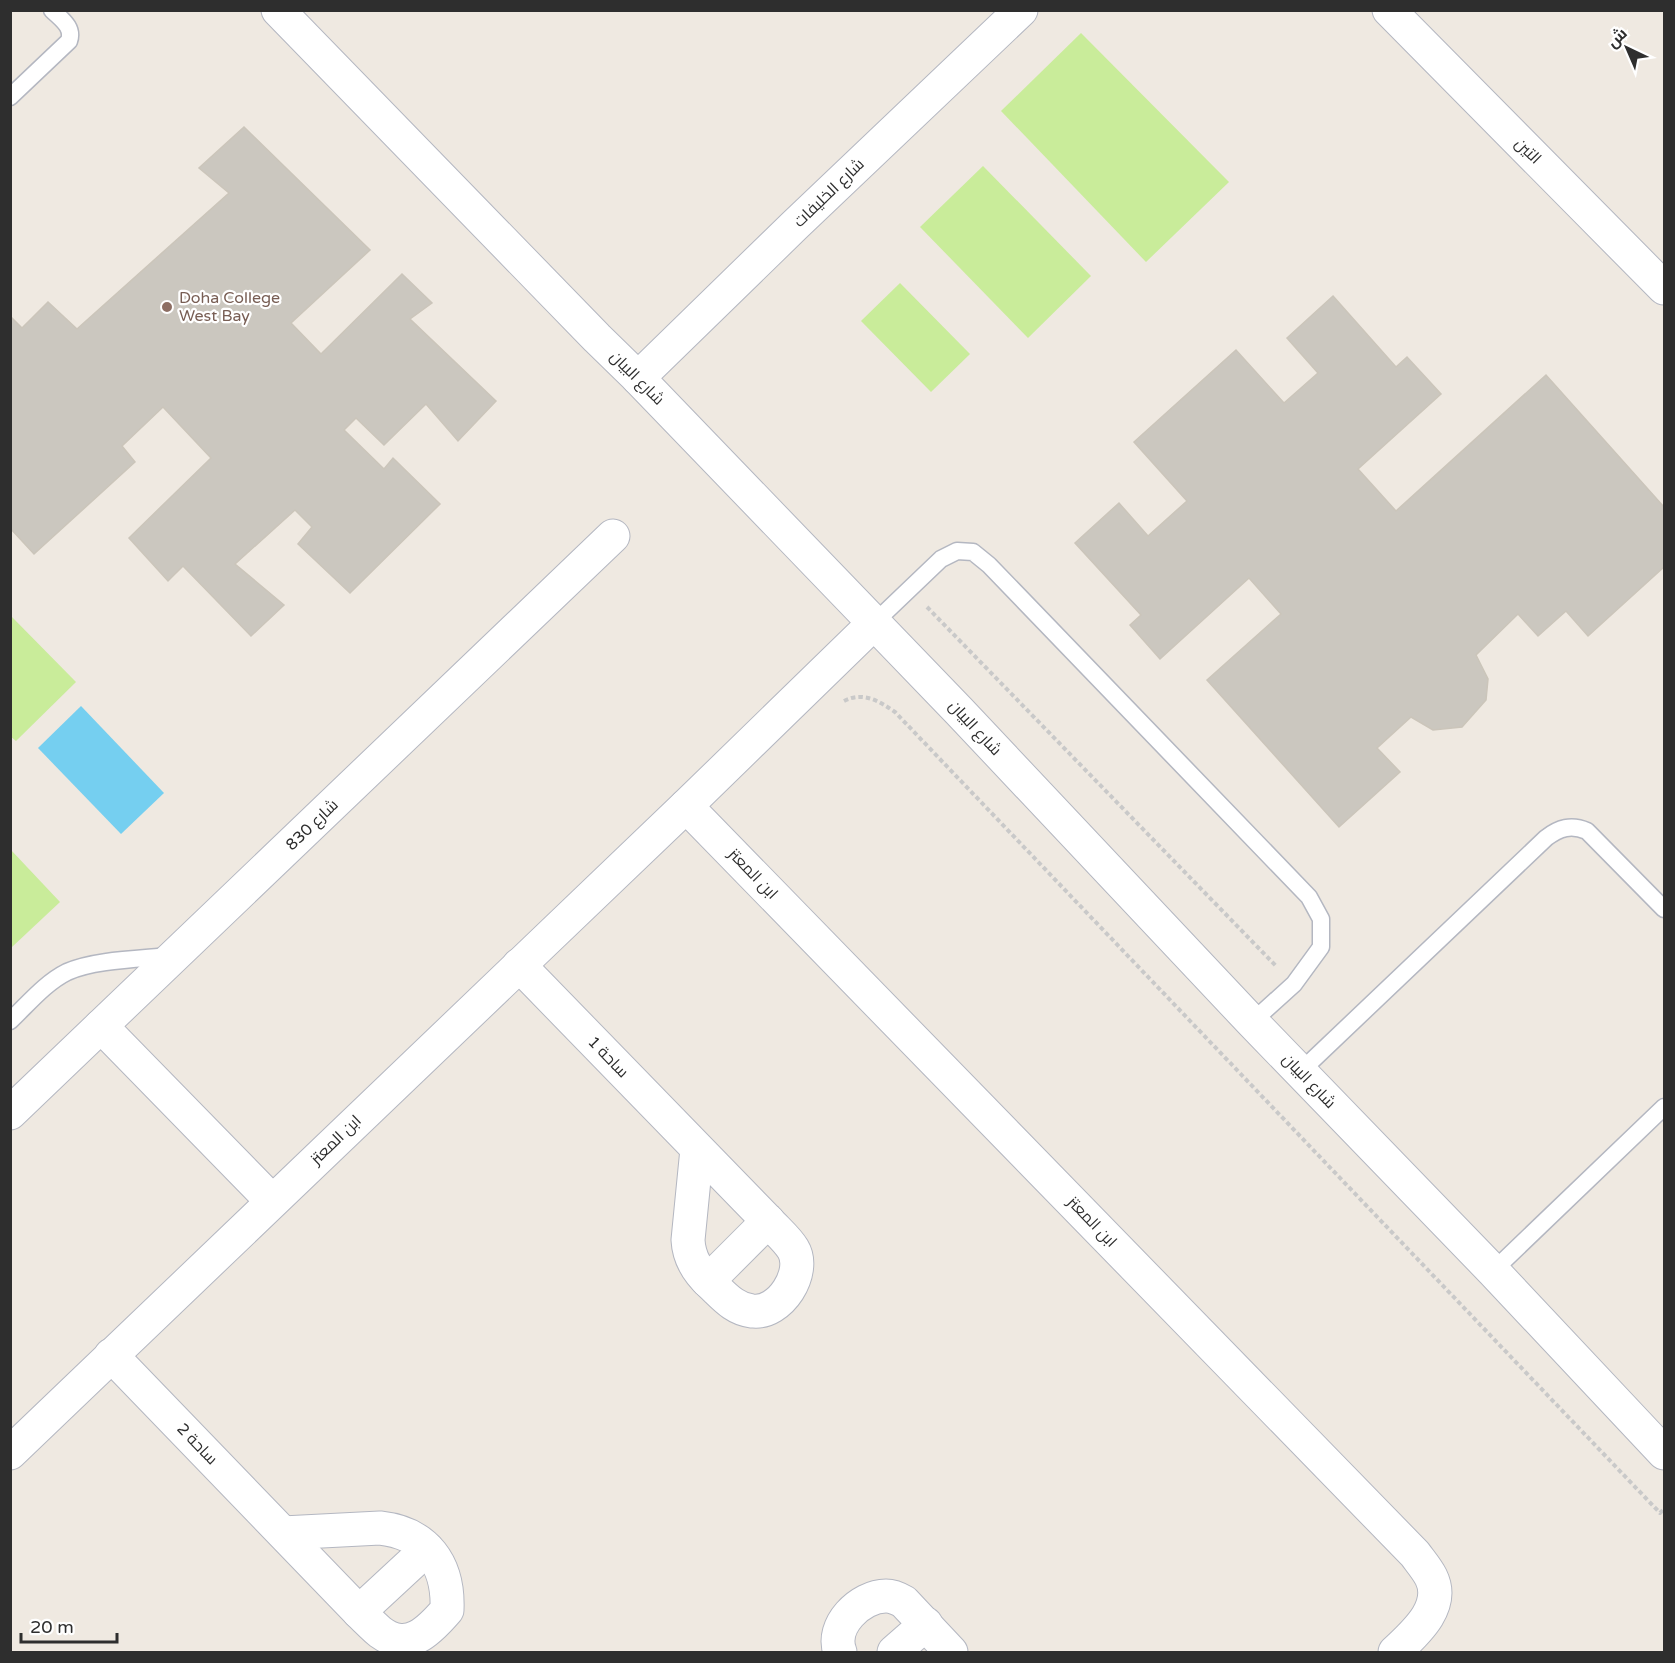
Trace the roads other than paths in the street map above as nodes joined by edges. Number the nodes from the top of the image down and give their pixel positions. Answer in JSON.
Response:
{"nodes":[{"id":1,"x":52,"y":10,"type":"edge"},
{"id":2,"x":278,"y":10,"type":"edge"},
{"id":3,"x":1021,"y":10,"type":"edge"},
{"id":4,"x":1392,"y":12,"type":"edge"},
{"id":5,"x":10,"y":97,"type":"edge"},
{"id":6,"x":1665,"y":288,"type":"edge"},
{"id":7,"x":638,"y":378,"type":"junction"},
{"id":8,"x":613,"y":536,"type":"dead end"},
{"id":9,"x":874,"y":623,"type":"junction"},
{"id":10,"x":686,"y":806,"type":"junction"},
{"id":11,"x":1665,"y":909,"type":"edge"},
{"id":12,"x":175,"y":955,"type":"junction"},
{"id":13,"x":519,"y":965,"type":"junction"},
{"id":14,"x":10,"y":1021,"type":"edge"},
{"id":15,"x":1252,"y":1022,"type":"junction"},
{"id":16,"x":101,"y":1026,"type":"junction"},
{"id":17,"x":1300,"y":1072,"type":"junction"},
{"id":18,"x":1665,"y":1107,"type":"edge"},
{"id":19,"x":10,"y":1113,"type":"edge"},
{"id":20,"x":697,"y":1149,"type":"junction"},
{"id":21,"x":272,"y":1201,"type":"junction"},
{"id":22,"x":768,"y":1221,"type":"junction"},
{"id":23,"x":1493,"y":1271,"type":"junction"},
{"id":24,"x":708,"y":1281,"type":"junction"},
{"id":25,"x":111,"y":1355,"type":"junction"},
{"id":26,"x":10,"y":1453,"type":"edge"},
{"id":27,"x":1665,"y":1453,"type":"edge"},
{"id":28,"x":283,"y":1533,"type":"junction"},
{"id":29,"x":428,"y":1549,"type":"junction"},
{"id":30,"x":359,"y":1612,"type":"junction"},
{"id":31,"x":926,"y":1624,"type":"junction"},
{"id":32,"x":840,"y":1653,"type":"edge"},
{"id":33,"x":894,"y":1653,"type":"edge"},
{"id":34,"x":951,"y":1653,"type":"edge"},
{"id":35,"x":1395,"y":1653,"type":"edge"}],
"edges":[{"from":1,"to":5,"type":"lane"},
{"from":2,"to":7,"type":"street","name":"شارع البيان"},
{"from":3,"to":7,"type":"street","name":"شارع الخليفات"},
{"from":4,"to":6,"type":"street","name":"التين"},
{"from":7,"to":9,"type":"street","name":"شارع البيان"},
{"from":8,"to":12,"type":"street","name":"شارع 830"},
{"from":9,"to":10,"type":"street","name":"ابن المعتز"},
{"from":9,"to":15,"type":"street","name":"شارع البيان"},
{"from":9,"to":15,"type":"lane"},
{"from":10,"to":13,"type":"street","name":"ابن المعتز"},
{"from":10,"to":35,"type":"street","name":"ابن المعتز"},
{"from":11,"to":17,"type":"lane"},
{"from":12,"to":14,"type":"lane"},
{"from":12,"to":16,"type":"street","name":"شارع 830"},
{"from":13,"to":20,"type":"street","name":"ساحة 1"},
{"from":13,"to":21,"type":"street","name":"ابن المعتز"},
{"from":15,"to":17,"type":"street","name":"شارع البيان"},
{"from":16,"to":19,"type":"street","name":"شارع 830"},
{"from":16,"to":21,"type":"street"},
{"from":17,"to":23,"type":"street","name":"شارع البيان"},
{"from":18,"to":23,"type":"lane"},
{"from":20,"to":22,"type":"street","name":"ساحة 1"},
{"from":20,"to":24,"type":"street","name":"ساحة 1"},
{"from":21,"to":25,"type":"street","name":"ابن المعتز"},
{"from":22,"to":24,"type":"street"},
{"from":22,"to":24,"type":"street","name":"ساحة 1"},
{"from":23,"to":27,"type":"street","name":"شارع البيان"},
{"from":25,"to":26,"type":"street","name":"ابن المعتز"},
{"from":25,"to":28,"type":"street","name":"ساحة 2"},
{"from":28,"to":29,"type":"street","name":"ساحة 2"},
{"from":28,"to":30,"type":"street","name":"ساحة 2"},
{"from":29,"to":30,"type":"street"},
{"from":29,"to":30,"type":"street","name":"ساحة 2"},
{"from":31,"to":32,"type":"street"},
{"from":31,"to":33,"type":"street"},
{"from":31,"to":34,"type":"street"}]}
